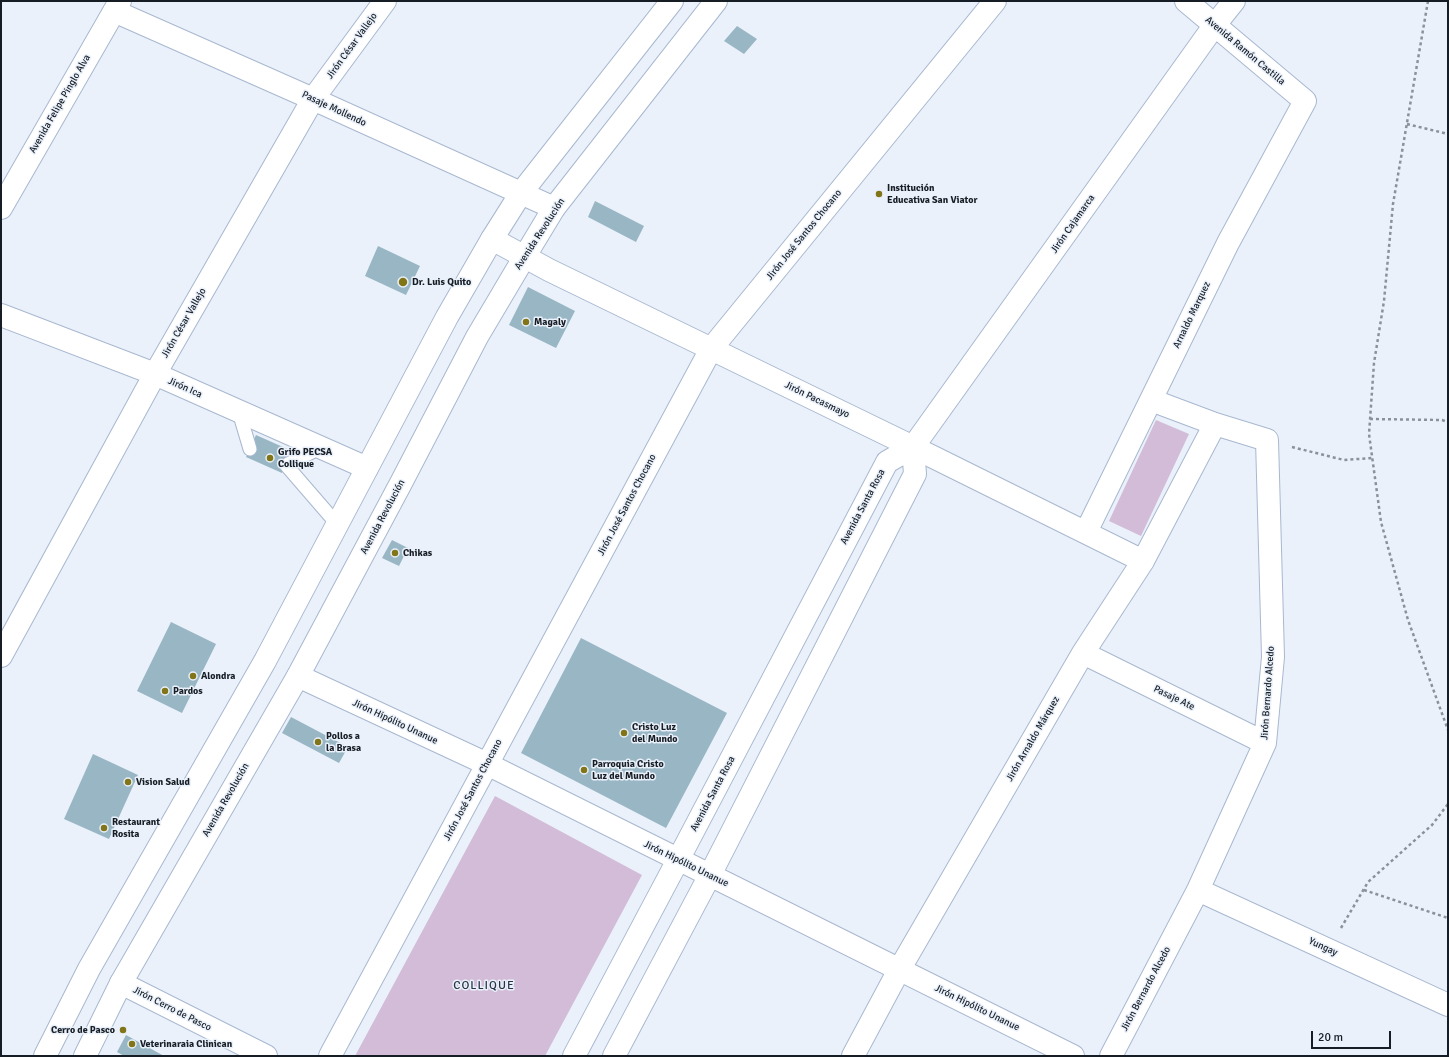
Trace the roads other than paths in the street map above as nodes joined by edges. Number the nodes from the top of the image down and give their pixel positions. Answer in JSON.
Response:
{"nodes":[{"id":1,"x":385,"y":1,"type":"edge"},
{"id":2,"x":672,"y":1,"type":"edge"},
{"id":3,"x":716,"y":1,"type":"edge"},
{"id":4,"x":995,"y":1,"type":"edge"},
{"id":5,"x":1186,"y":1,"type":"edge"},
{"id":6,"x":1234,"y":1,"type":"edge"},
{"id":7,"x":117,"y":6,"type":"edge"},
{"id":8,"x":1214,"y":26,"type":"junction"},
{"id":9,"x":313,"y":99,"type":"junction"},
{"id":10,"x":1305,"y":101,"type":"joint"},
{"id":11,"x":521,"y":193,"type":"junction"},
{"id":12,"x":1,"y":208,"type":"edge"},
{"id":13,"x":554,"y":208,"type":"junction"},
{"id":14,"x":492,"y":239,"type":"junction"},
{"id":15,"x":525,"y":256,"type":"junction"},
{"id":16,"x":1,"y":315,"type":"edge"},
{"id":17,"x":711,"y":349,"type":"junction"},
{"id":18,"x":155,"y":374,"type":"junction"},
{"id":19,"x":1151,"y":400,"type":"junction"},
{"id":20,"x":239,"y":412,"type":"junction"},
{"id":21,"x":1215,"y":424,"type":"junction"},
{"id":22,"x":913,"y":446,"type":"junction"},
{"id":23,"x":320,"y":448,"type":"junction"},
{"id":24,"x":250,"y":449,"type":"dead end"},
{"id":25,"x":367,"y":468,"type":"junction"},
{"id":26,"x":337,"y":524,"type":"junction"},
{"id":27,"x":1086,"y":532,"type":"junction"},
{"id":28,"x":1143,"y":561,"type":"junction"},
{"id":29,"x":1083,"y":653,"type":"junction"},
{"id":30,"x":1,"y":656,"type":"edge"},
{"id":31,"x":298,"y":676,"type":"junction"},
{"id":32,"x":1265,"y":743,"type":"junction"},
{"id":33,"x":486,"y":764,"type":"junction"},
{"id":34,"x":678,"y":860,"type":"junction"},
{"id":35,"x":710,"y":875,"type":"junction"},
{"id":36,"x":1198,"y":890,"type":"junction"},
{"id":37,"x":899,"y":970,"type":"junction"},
{"id":38,"x":121,"y":983,"type":"junction"},
{"id":39,"x":1448,"y":1005,"type":"edge"},
{"id":40,"x":45,"y":1056,"type":"edge"},
{"id":41,"x":84,"y":1056,"type":"edge"},
{"id":42,"x":266,"y":1056,"type":"edge"},
{"id":43,"x":330,"y":1056,"type":"edge"},
{"id":44,"x":574,"y":1056,"type":"edge"},
{"id":45,"x":614,"y":1056,"type":"edge"},
{"id":46,"x":853,"y":1056,"type":"edge"},
{"id":47,"x":1073,"y":1056,"type":"edge"},
{"id":48,"x":1111,"y":1056,"type":"edge"}],
"edges":[{"from":1,"to":9,"type":"street","name":"Jirón César Vallejo"},
{"from":2,"to":11,"type":"street"},
{"from":3,"to":13,"type":"street","name":"Avenida Revolución"},
{"from":4,"to":17,"type":"street","name":"Jirón José Santos Chocano"},
{"from":5,"to":8,"type":"street","name":"Avenida Ramón Castilla"},
{"from":6,"to":8,"type":"street","name":"Jirón Cajamarca"},
{"from":7,"to":9,"type":"street","name":"Pasaje Mollendo"},
{"from":7,"to":12,"type":"street","name":"Avenida Felipe Pinglo Alva"},
{"from":8,"to":10,"type":"street","name":"Avenida Ramón Castilla"},
{"from":8,"to":22,"type":"street","name":"Jirón Cajamarca"},
{"from":9,"to":11,"type":"street","name":"Pasaje Mollendo"},
{"from":9,"to":18,"type":"street","name":"Jirón César Vallejo"},
{"from":10,"to":19,"type":"street","name":"Arnaldo Marquez"},
{"from":11,"to":13,"type":"street","name":"Pasaje Mollendo"},
{"from":11,"to":14,"type":"street"},
{"from":13,"to":15,"type":"street","name":"Avenida Revolución"},
{"from":14,"to":15,"type":"street","name":"Jirón Pacasmayo"},
{"from":14,"to":25,"type":"street"},
{"from":15,"to":17,"type":"street","name":"Jirón Pacasmayo"},
{"from":15,"to":31,"type":"street","name":"Avenida Revolución"},
{"from":16,"to":18,"type":"street","name":"Jirón Ica"},
{"from":17,"to":22,"type":"street","name":"Jirón Pacasmayo"},
{"from":17,"to":33,"type":"street","name":"Jirón José Santos Chocano"},
{"from":18,"to":20,"type":"street","name":"Jirón Ica"},
{"from":18,"to":30,"type":"street","name":"Jirón César Vallejo"},
{"from":19,"to":21,"type":"street"},
{"from":19,"to":27,"type":"street","name":"Arnaldo Marquez"},
{"from":20,"to":23,"type":"street","name":"Jirón Ica"},
{"from":20,"to":24,"type":"lane"},
{"from":21,"to":28,"type":"street","name":"Jirón Arnaldo Márquez"},
{"from":21,"to":32,"type":"street","name":"Jirón Bernardo Alcedo"},
{"from":22,"to":27,"type":"street","name":"Jirón Pacasmayo"},
{"from":22,"to":34,"type":"street","name":"Avenida Santa Rosa"},
{"from":22,"to":35,"type":"street"},
{"from":23,"to":25,"type":"street","name":"Jirón Ica"},
{"from":23,"to":26,"type":"lane"},
{"from":25,"to":26,"type":"street"},
{"from":26,"to":40,"type":"street"},
{"from":27,"to":28,"type":"street","name":"Jirón Pacasmayo"},
{"from":28,"to":29,"type":"street","name":"Jirón Arnaldo Márquez"},
{"from":29,"to":32,"type":"street","name":"Pasaje Ate"},
{"from":29,"to":37,"type":"street","name":"Jirón Arnaldo Márquez"},
{"from":31,"to":33,"type":"street","name":"Jirón Hipólito Unanue"},
{"from":31,"to":38,"type":"street","name":"Avenida Revolución"},
{"from":32,"to":36,"type":"street","name":"Jirón Bernardo Alcedo"},
{"from":33,"to":34,"type":"street","name":"Jirón Hipólito Unanue"},
{"from":33,"to":43,"type":"street","name":"Jirón José Santos Chocano"},
{"from":34,"to":35,"type":"street","name":"Jirón Hipólito Unanue"},
{"from":34,"to":44,"type":"street","name":"Avenida Santa Rosa"},
{"from":35,"to":37,"type":"street","name":"Jirón Hipólito Unanue"},
{"from":35,"to":45,"type":"street"},
{"from":36,"to":39,"type":"street","name":"Yungay"},
{"from":36,"to":48,"type":"street","name":"Jirón Bernardo Alcedo"},
{"from":37,"to":46,"type":"street","name":"Jirón Arnaldo Márquez"},
{"from":37,"to":47,"type":"street","name":"Jirón Hipólito Unanue"},
{"from":38,"to":41,"type":"street","name":"Avenida Revolución"},
{"from":38,"to":42,"type":"street","name":"Jirón Cerro de Pasco"}]}
